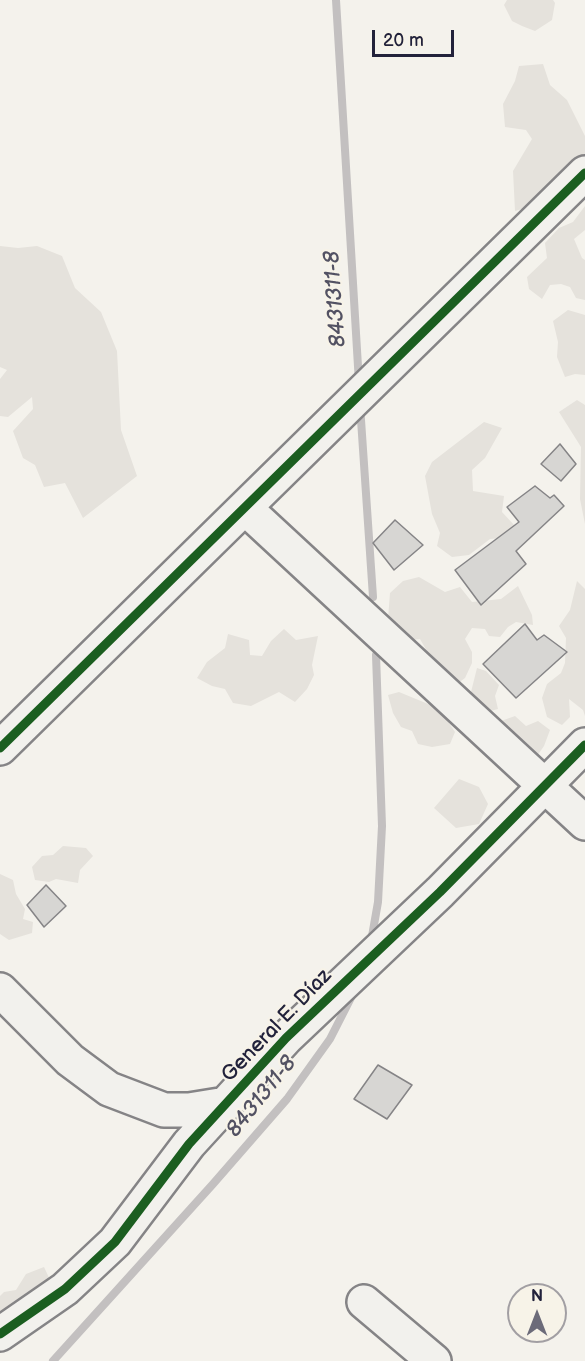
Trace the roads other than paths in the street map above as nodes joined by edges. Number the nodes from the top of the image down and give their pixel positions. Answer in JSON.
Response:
{"nodes":[{"id":1,"x":585,"y":173,"type":"edge"},
{"id":2,"x":245,"y":508,"type":"junction"},
{"id":3,"x":585,"y":746,"type":"edge"},
{"id":4,"x":0,"y":748,"type":"edge"},
{"id":5,"x":545,"y":786,"type":"junction"},
{"id":6,"x":585,"y":823,"type":"edge"},
{"id":7,"x":0,"y":990,"type":"edge"},
{"id":8,"x":226,"y":1104,"type":"junction"},
{"id":9,"x":364,"y":1302,"type":"dead end"},
{"id":10,"x":0,"y":1334,"type":"edge"},
{"id":11,"x":434,"y":1361,"type":"edge"}],
"edges":[{"from":1,"to":2,"type":"street"},
{"from":2,"to":4,"type":"street"},
{"from":2,"to":5,"type":"street"},
{"from":3,"to":5,"type":"street","name":"General E. Díaz"},
{"from":5,"to":6,"type":"street"},
{"from":5,"to":8,"type":"street","name":"General E. Díaz"},
{"from":7,"to":8,"type":"street"},
{"from":8,"to":10,"type":"street","name":"General E. Díaz"},
{"from":9,"to":11,"type":"street"}]}
